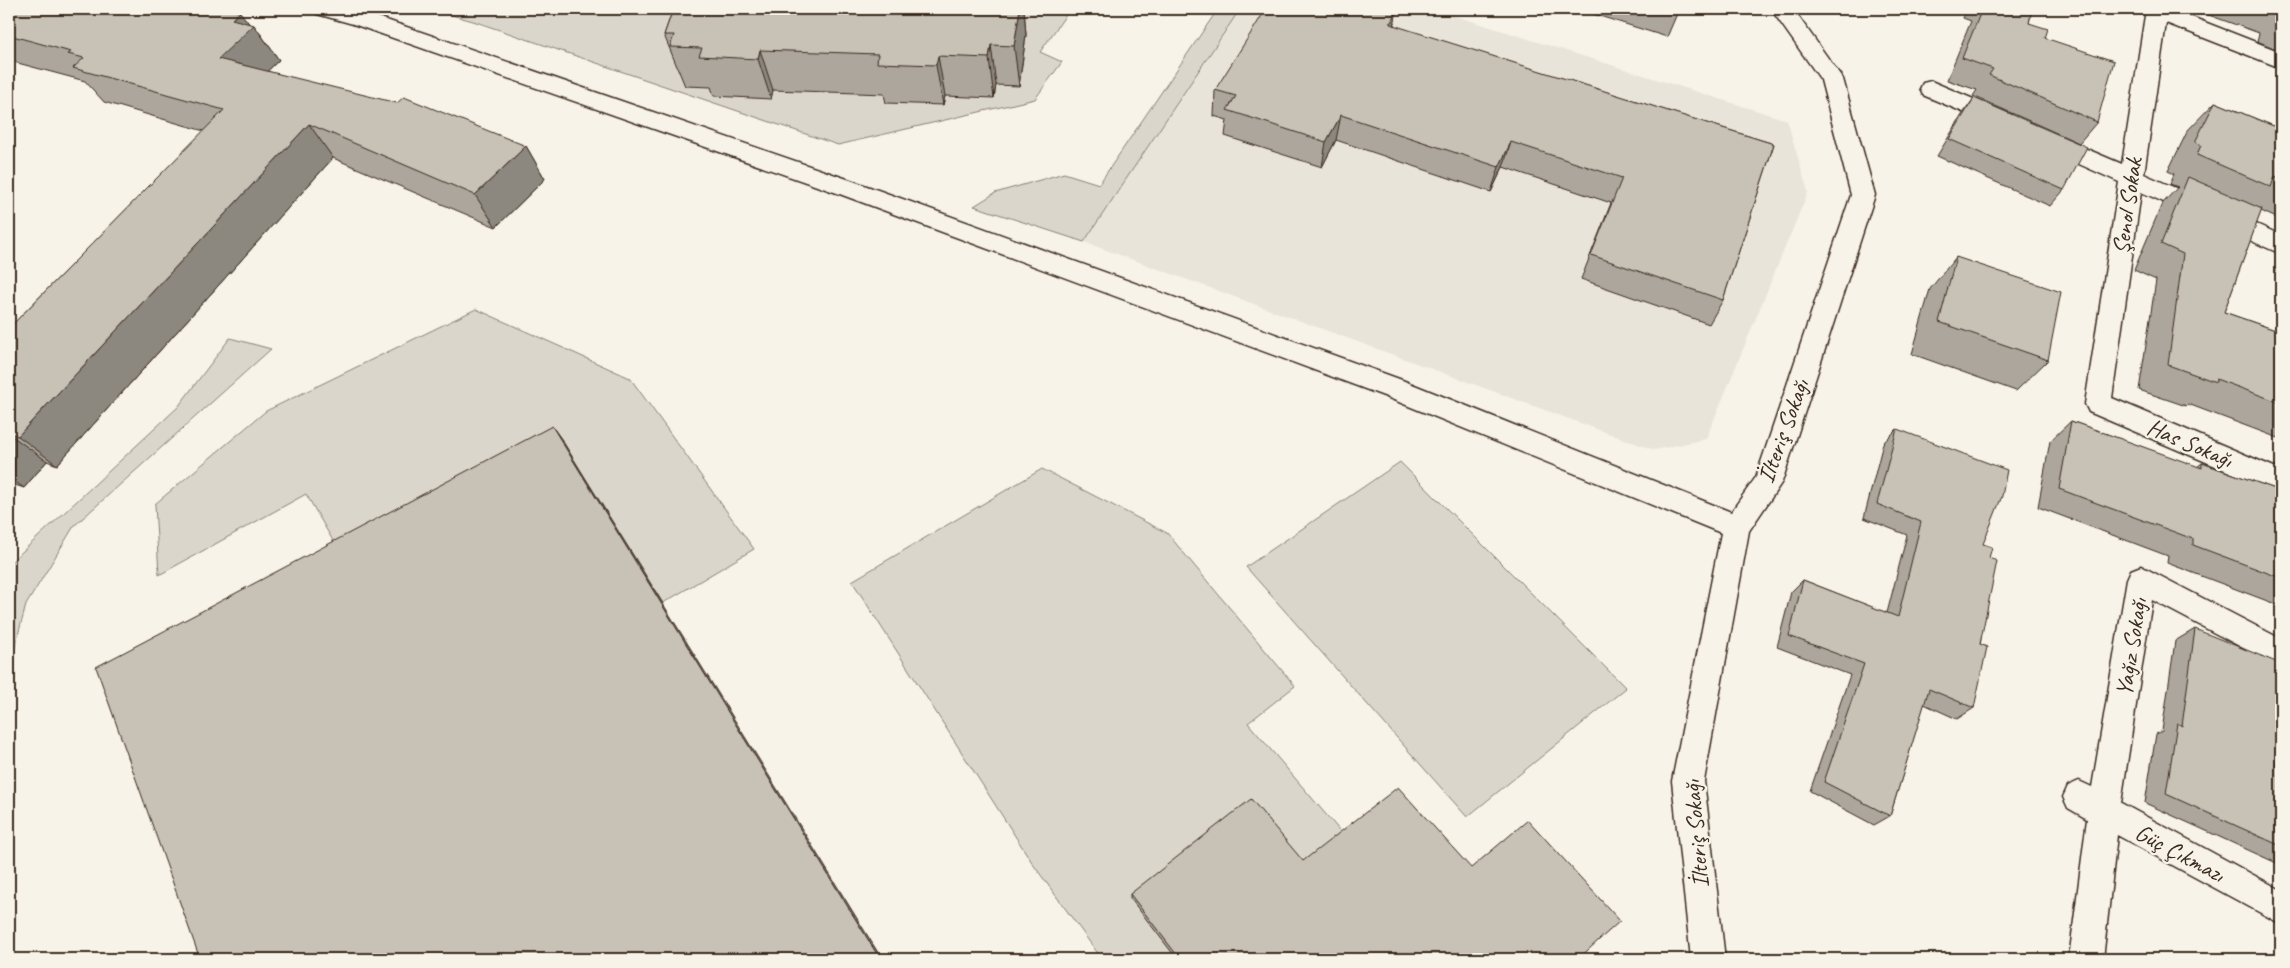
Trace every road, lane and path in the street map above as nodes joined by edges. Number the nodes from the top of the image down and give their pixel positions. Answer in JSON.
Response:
{"nodes":[{"id":1,"x":325,"y":9,"type":"edge"},
{"id":2,"x":1782,"y":9,"type":"edge"},
{"id":3,"x":2156,"y":10,"type":"edge"},
{"id":4,"x":2281,"y":60,"type":"edge"},
{"id":5,"x":1932,"y":89,"type":"dead end"},
{"id":6,"x":2132,"y":178,"type":"junction"},
{"id":7,"x":2281,"y":245,"type":"edge"},
{"id":8,"x":2098,"y":404,"type":"joint"},
{"id":9,"x":2281,"y":482,"type":"edge"},
{"id":10,"x":1736,"y":527,"type":"junction"},
{"id":11,"x":2281,"y":654,"type":"edge"},
{"id":12,"x":2092,"y":805,"type":"junction"},
{"id":13,"x":2281,"y":908,"type":"edge"},
{"id":14,"x":1710,"y":958,"type":"edge"},
{"id":15,"x":2086,"y":959,"type":"edge"}],
"edges":[{"from":1,"to":10,"type":"street"},
{"from":2,"to":10,"type":"street","name":"İlteriş Sokağı"},
{"from":3,"to":4,"type":"street"},
{"from":3,"to":6,"type":"street","name":"Şenol Sokak"},
{"from":5,"to":6,"type":"street"},
{"from":6,"to":7,"type":"street"},
{"from":6,"to":8,"type":"street","name":"Şenol Sokak"},
{"from":8,"to":9,"type":"street","name":"Has Sokağı"},
{"from":10,"to":14,"type":"street","name":"İlteriş Sokağı"},
{"from":11,"to":12,"type":"street","name":"Yağız Sokağı"},
{"from":12,"to":13,"type":"street","name":"Güç Çıkmazı"},
{"from":12,"to":15,"type":"street"}]}
